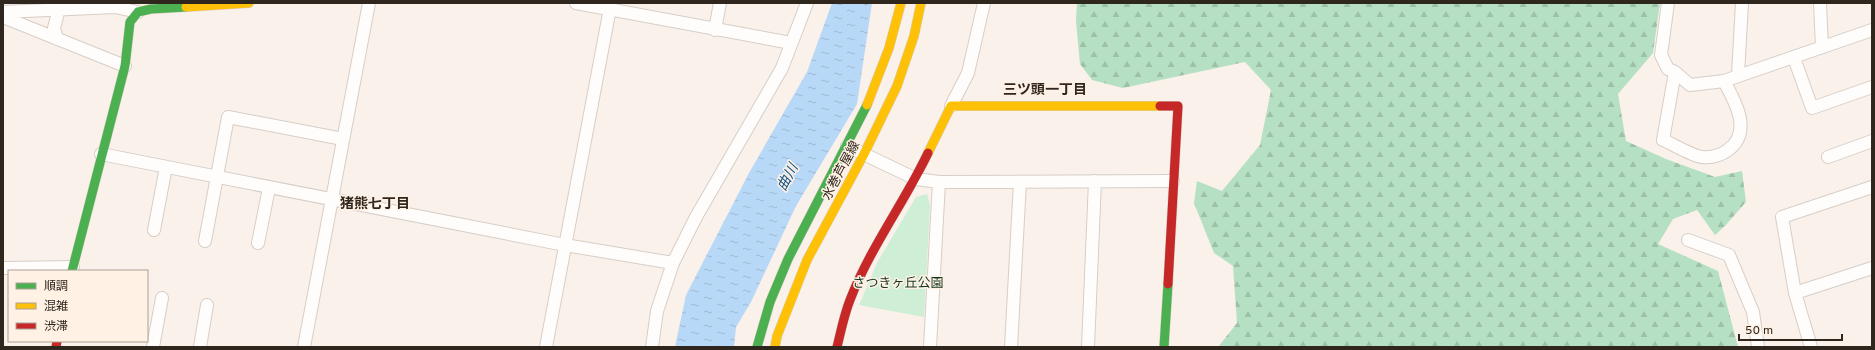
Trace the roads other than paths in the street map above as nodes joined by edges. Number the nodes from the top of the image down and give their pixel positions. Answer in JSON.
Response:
{"nodes":[{"id":1,"x":249,"y":3,"type":"edge"},
{"id":2,"x":369,"y":3,"type":"edge"},
{"id":3,"x":576,"y":3,"type":"edge"},
{"id":4,"x":720,"y":3,"type":"edge"},
{"id":5,"x":807,"y":3,"type":"edge"},
{"id":6,"x":901,"y":3,"type":"edge"},
{"id":7,"x":921,"y":3,"type":"edge"},
{"id":8,"x":984,"y":3,"type":"edge"},
{"id":9,"x":1668,"y":3,"type":"edge"},
{"id":10,"x":1742,"y":3,"type":"edge"},
{"id":11,"x":1820,"y":3,"type":"edge"},
{"id":12,"x":150,"y":6,"type":"edge"},
{"id":13,"x":610,"y":6,"type":"edge"},
{"id":14,"x":59,"y":9,"type":"junction"},
{"id":15,"x":3,"y":12,"type":"edge"},
{"id":16,"x":138,"y":12,"type":"junction"},
{"id":17,"x":3,"y":17,"type":"edge"},
{"id":18,"x":715,"y":30,"type":"junction"},
{"id":19,"x":1872,"y":30,"type":"edge"},
{"id":20,"x":57,"y":39,"type":"junction"},
{"id":21,"x":792,"y":43,"type":"junction"},
{"id":22,"x":1822,"y":47,"type":"junction"},
{"id":23,"x":1794,"y":58,"type":"junction"},
{"id":24,"x":125,"y":66,"type":"junction"},
{"id":25,"x":1675,"y":72,"type":"junction"},
{"id":26,"x":1738,"y":75,"type":"junction"},
{"id":27,"x":1724,"y":81,"type":"junction"},
{"id":28,"x":1872,"y":86,"type":"edge"},
{"id":29,"x":951,"y":106,"type":"junction"},
{"id":30,"x":343,"y":139,"type":"junction"},
{"id":31,"x":1872,"y":141,"type":"edge"},
{"id":32,"x":847,"y":146,"type":"junction"},
{"id":33,"x":101,"y":154,"type":"junction"},
{"id":34,"x":864,"y":154,"type":"junction"},
{"id":35,"x":1828,"y":157,"type":"dead end"},
{"id":36,"x":166,"y":167,"type":"junction"},
{"id":37,"x":217,"y":177,"type":"junction"},
{"id":38,"x":916,"y":178,"type":"junction"},
{"id":39,"x":1095,"y":181,"type":"junction"},
{"id":40,"x":1173,"y":181,"type":"junction"},
{"id":41,"x":939,"y":182,"type":"junction"},
{"id":42,"x":1020,"y":182,"type":"junction"},
{"id":43,"x":1872,"y":187,"type":"edge"},
{"id":44,"x":269,"y":188,"type":"junction"},
{"id":45,"x":332,"y":199,"type":"junction"},
{"id":46,"x":154,"y":230,"type":"dead end"},
{"id":47,"x":1688,"y":240,"type":"dead end"},
{"id":48,"x":205,"y":241,"type":"dead end"},
{"id":49,"x":258,"y":243,"type":"dead end"},
{"id":50,"x":565,"y":246,"type":"junction"},
{"id":51,"x":673,"y":263,"type":"junction"},
{"id":52,"x":3,"y":268,"type":"edge"},
{"id":53,"x":1872,"y":268,"type":"edge"},
{"id":54,"x":72,"y":269,"type":"edge"},
{"id":55,"x":1795,"y":294,"type":"junction"},
{"id":56,"x":162,"y":298,"type":"dead end"},
{"id":57,"x":207,"y":305,"type":"dead end"},
{"id":58,"x":153,"y":347,"type":"edge"},
{"id":59,"x":200,"y":347,"type":"edge"},
{"id":60,"x":304,"y":347,"type":"edge"},
{"id":61,"x":546,"y":347,"type":"edge"},
{"id":62,"x":652,"y":347,"type":"edge"},
{"id":63,"x":757,"y":347,"type":"edge"},
{"id":64,"x":775,"y":347,"type":"edge"},
{"id":65,"x":837,"y":347,"type":"edge"},
{"id":66,"x":930,"y":347,"type":"edge"},
{"id":67,"x":1011,"y":347,"type":"edge"},
{"id":68,"x":1088,"y":347,"type":"edge"},
{"id":69,"x":1164,"y":347,"type":"edge"},
{"id":70,"x":1758,"y":347,"type":"edge"},
{"id":71,"x":1811,"y":347,"type":"edge"}],
"edges":[{"from":1,"to":12,"type":"street"},
{"from":2,"to":30,"type":"street"},
{"from":3,"to":13,"type":"street"},
{"from":4,"to":18,"type":"street"},
{"from":5,"to":21,"type":"street"},
{"from":6,"to":32,"type":"street","name":"水巻芦屋線"},
{"from":7,"to":34,"type":"street","name":"水巻芦屋線"},
{"from":8,"to":29,"type":"street"},
{"from":9,"to":25,"type":"street"},
{"from":10,"to":26,"type":"street"},
{"from":11,"to":22,"type":"street"},
{"from":12,"to":16,"type":"street"},
{"from":13,"to":18,"type":"street"},
{"from":13,"to":50,"type":"street"},
{"from":14,"to":15,"type":"street"},
{"from":14,"to":16,"type":"street"},
{"from":14,"to":20,"type":"street"},
{"from":16,"to":24,"type":"street"},
{"from":17,"to":20,"type":"street"},
{"from":18,"to":21,"type":"street"},
{"from":19,"to":22,"type":"street"},
{"from":20,"to":24,"type":"street"},
{"from":21,"to":51,"type":"street"},
{"from":22,"to":23,"type":"street"},
{"from":23,"to":26,"type":"street"},
{"from":23,"to":28,"type":"street"},
{"from":24,"to":33,"type":"street"},
{"from":25,"to":27,"type":"street"},
{"from":25,"to":27,"type":"street"},
{"from":26,"to":27,"type":"street"},
{"from":29,"to":38,"type":"street"},
{"from":29,"to":40,"type":"street"},
{"from":30,"to":37,"type":"street"},
{"from":30,"to":45,"type":"street"},
{"from":31,"to":35,"type":"street"},
{"from":32,"to":34,"type":"street"},
{"from":32,"to":63,"type":"street","name":"水巻芦屋線"},
{"from":33,"to":36,"type":"street"},
{"from":33,"to":54,"type":"street"},
{"from":34,"to":38,"type":"street"},
{"from":34,"to":64,"type":"street","name":"水巻芦屋線"},
{"from":36,"to":37,"type":"street"},
{"from":36,"to":46,"type":"street"},
{"from":37,"to":44,"type":"street"},
{"from":37,"to":48,"type":"street"},
{"from":38,"to":41,"type":"street"},
{"from":38,"to":65,"type":"street"},
{"from":39,"to":40,"type":"street"},
{"from":39,"to":42,"type":"street"},
{"from":39,"to":68,"type":"street"},
{"from":40,"to":69,"type":"street"},
{"from":41,"to":42,"type":"street"},
{"from":41,"to":66,"type":"street"},
{"from":42,"to":67,"type":"street"},
{"from":43,"to":55,"type":"street"},
{"from":44,"to":45,"type":"street"},
{"from":44,"to":49,"type":"street"},
{"from":45,"to":50,"type":"street"},
{"from":45,"to":60,"type":"street"},
{"from":47,"to":70,"type":"street"},
{"from":50,"to":51,"type":"street"},
{"from":50,"to":61,"type":"street"},
{"from":51,"to":62,"type":"street"},
{"from":52,"to":54,"type":"street"},
{"from":53,"to":55,"type":"street"},
{"from":55,"to":71,"type":"street"},
{"from":56,"to":58,"type":"street"},
{"from":57,"to":59,"type":"street"}]}
